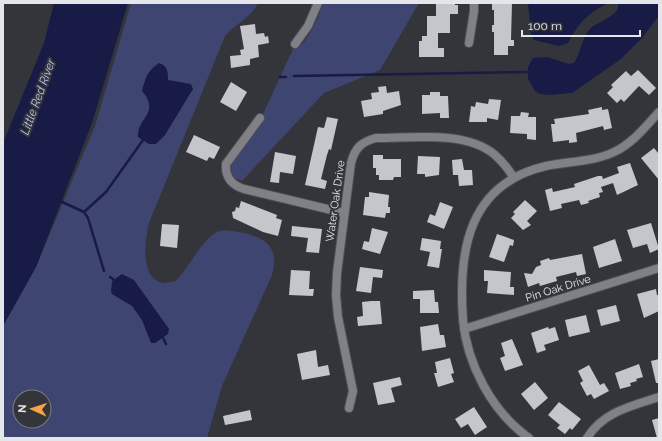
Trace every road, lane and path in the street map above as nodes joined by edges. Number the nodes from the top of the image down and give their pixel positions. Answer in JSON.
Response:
{"nodes":[{"id":1,"x":318,"y":3,"type":"edge"},
{"id":2,"x":474,"y":3,"type":"edge"},
{"id":3,"x":468,"y":43,"type":"dead end"},
{"id":4,"x":295,"y":44,"type":"dead end"},
{"id":5,"x":659,"y":112,"type":"edge"},
{"id":6,"x":260,"y":118,"type":"dead end"},
{"id":7,"x":514,"y":178,"type":"junction"},
{"id":8,"x":344,"y":213,"type":"junction"},
{"id":9,"x":659,"y":268,"type":"edge"},
{"id":10,"x":464,"y":329,"type":"junction"},
{"id":11,"x":659,"y":397,"type":"edge"},
{"id":12,"x":350,"y":408,"type":"dead end"},
{"id":13,"x":529,"y":438,"type":"edge"},
{"id":14,"x":587,"y":438,"type":"edge"}],
"edges":[{"from":1,"to":4,"type":"street"},
{"from":2,"to":3,"type":"street"},
{"from":5,"to":7,"type":"street"},
{"from":6,"to":8,"type":"street"},
{"from":7,"to":8,"type":"street","name":"Water Oak Drive"},
{"from":7,"to":10,"type":"street"},
{"from":8,"to":12,"type":"street","name":"Water Oak Drive"},
{"from":9,"to":10,"type":"street","name":"Pin Oak Drive"},
{"from":10,"to":13,"type":"street"},
{"from":11,"to":14,"type":"street"}]}
